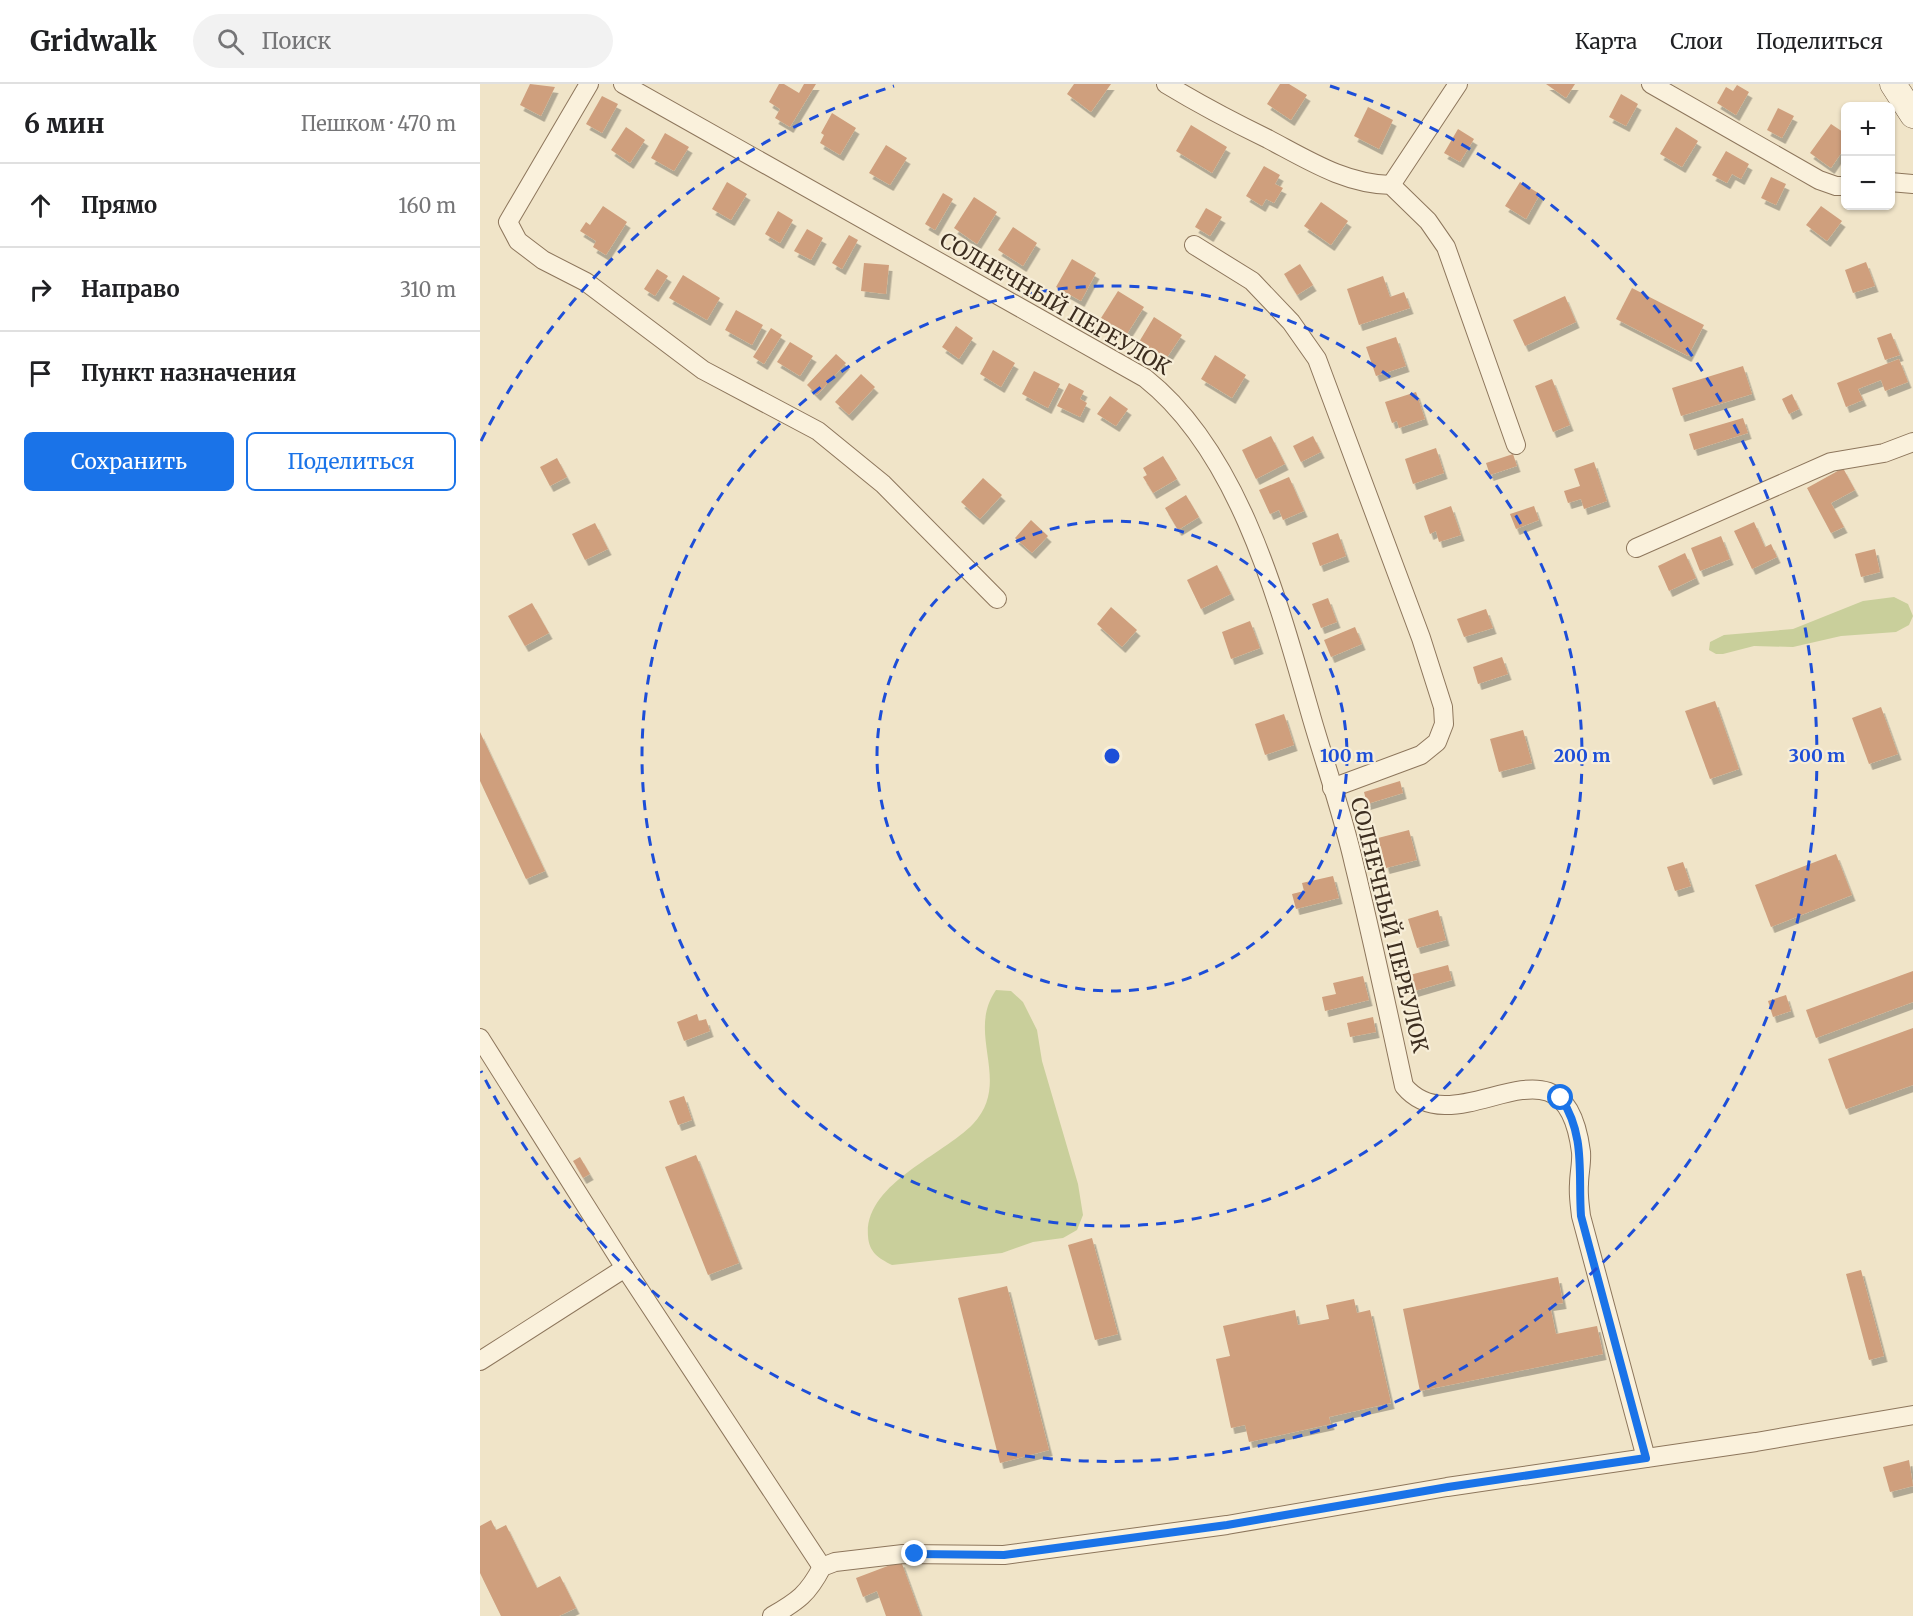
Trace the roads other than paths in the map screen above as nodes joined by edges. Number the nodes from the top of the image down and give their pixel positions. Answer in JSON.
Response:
{"nodes":[{"id":1,"x":589,"y":84,"type":"edge"},
{"id":2,"x":623,"y":84,"type":"edge"},
{"id":3,"x":1166,"y":84,"type":"edge"},
{"id":4,"x":1458,"y":84,"type":"edge"},
{"id":5,"x":1651,"y":84,"type":"edge"},
{"id":6,"x":1893,"y":84,"type":"edge"},
{"id":7,"x":1913,"y":115,"type":"edge"},
{"id":8,"x":1895,"y":182,"type":"edge"},
{"id":9,"x":1913,"y":184,"type":"edge"},
{"id":10,"x":1391,"y":185,"type":"junction"},
{"id":11,"x":1841,"y":186,"type":"edge"},
{"id":12,"x":1194,"y":245,"type":"dead end"},
{"id":13,"x":1913,"y":442,"type":"edge"},
{"id":14,"x":1516,"y":445,"type":"dead end"},
{"id":15,"x":1636,"y":548,"type":"dead end"},
{"id":16,"x":997,"y":599,"type":"dead end"},
{"id":17,"x":1332,"y":788,"type":"junction"},
{"id":18,"x":480,"y":1038,"type":"edge"},
{"id":19,"x":625,"y":1268,"type":"junction"},
{"id":20,"x":480,"y":1361,"type":"edge"},
{"id":21,"x":1913,"y":1415,"type":"edge"},
{"id":22,"x":1646,"y":1458,"type":"junction"},
{"id":23,"x":822,"y":1567,"type":"junction"},
{"id":24,"x":772,"y":1616,"type":"edge"}],
"edges":[{"from":1,"to":16,"type":"street"},
{"from":2,"to":17,"type":"street","name":"СОЛНЕЧНЫЙ ПЕРЕУЛОК"},
{"from":3,"to":10,"type":"street"},
{"from":4,"to":10,"type":"street"},
{"from":5,"to":11,"type":"street"},
{"from":6,"to":7,"type":"main road"},
{"from":8,"to":9,"type":"street"},
{"from":10,"to":14,"type":"street"},
{"from":12,"to":17,"type":"street"},
{"from":13,"to":15,"type":"street"},
{"from":17,"to":22,"type":"street","name":"СОЛНЕЧНЫЙ ПЕРЕУЛОК"},
{"from":18,"to":19,"type":"street"},
{"from":19,"to":20,"type":"street"},
{"from":19,"to":23,"type":"street"},
{"from":21,"to":22,"type":"street"},
{"from":22,"to":23,"type":"street"},
{"from":23,"to":24,"type":"street"}]}
